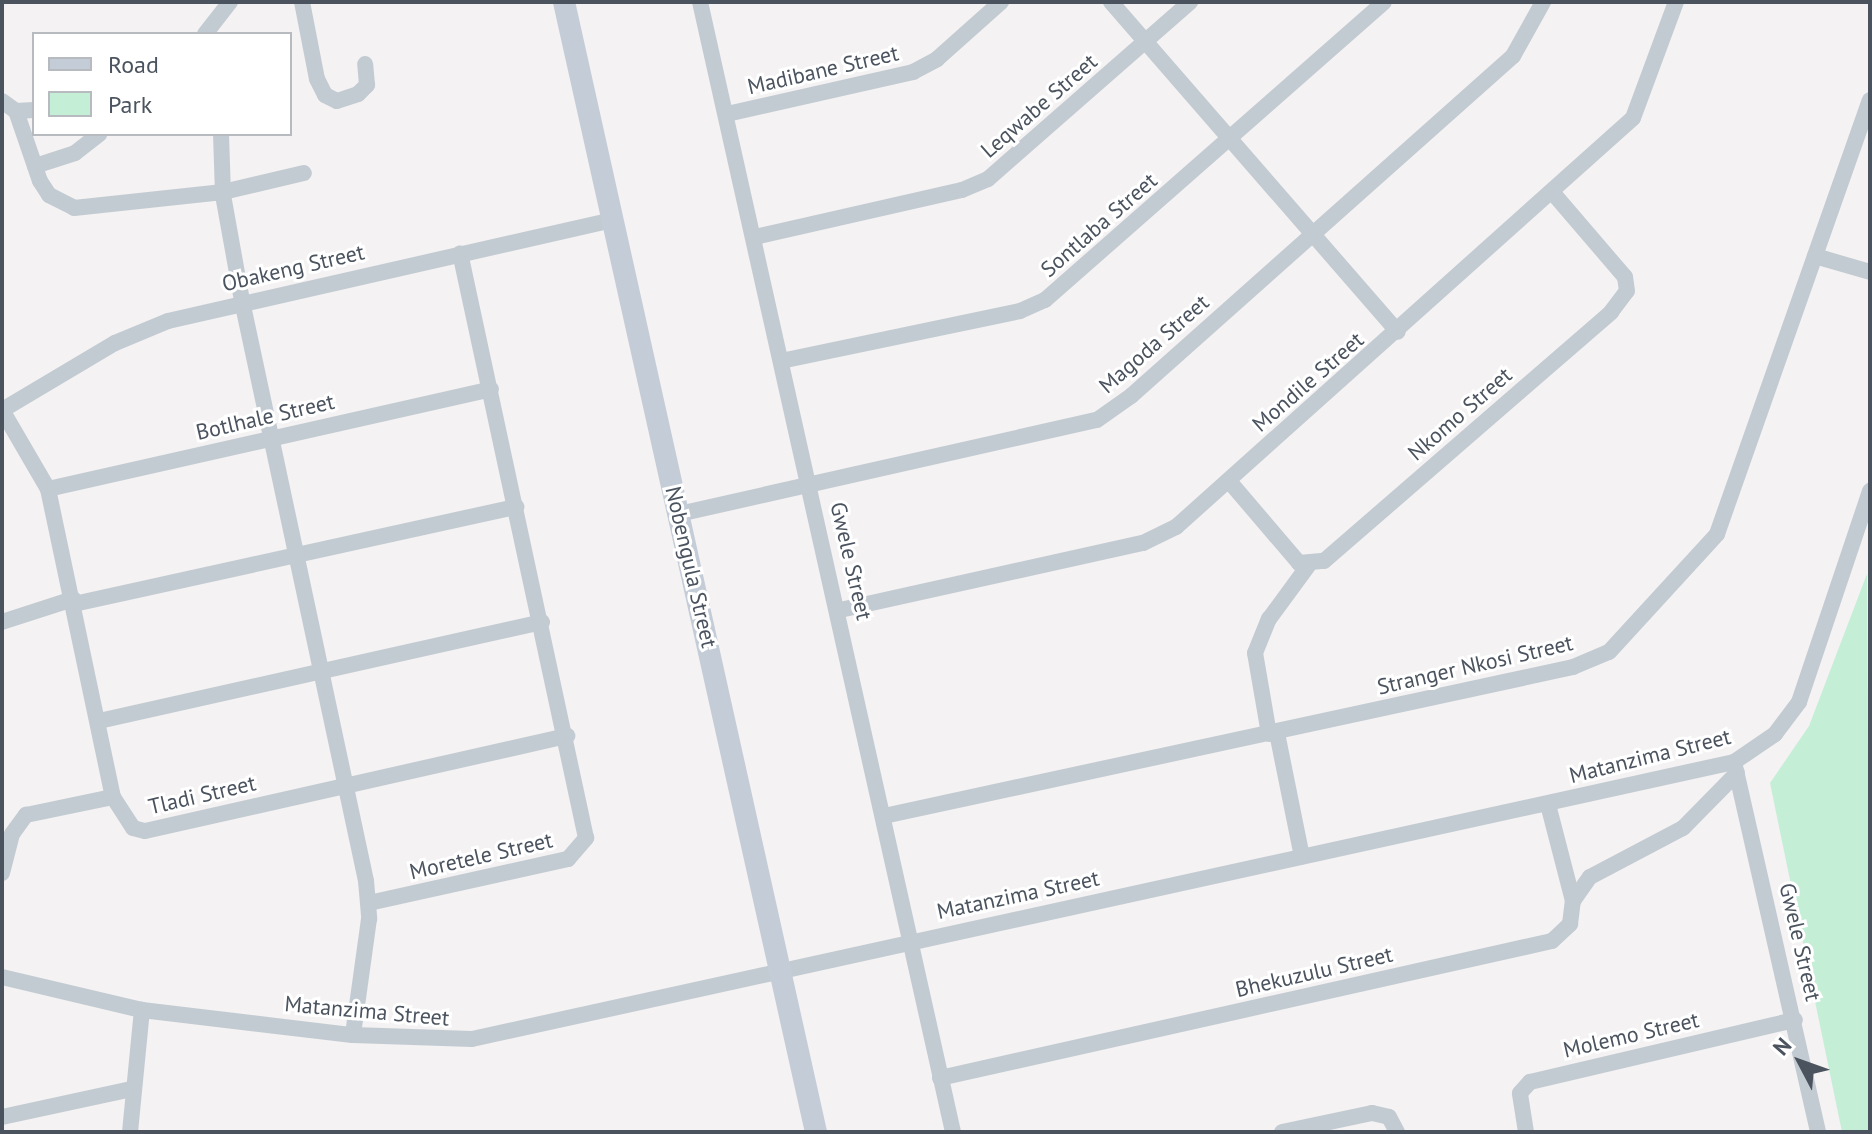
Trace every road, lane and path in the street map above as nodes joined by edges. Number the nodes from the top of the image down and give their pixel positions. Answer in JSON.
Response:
{"nodes":[{"id":1,"x":230,"y":2,"type":"edge"},
{"id":2,"x":302,"y":2,"type":"edge"},
{"id":3,"x":564,"y":2,"type":"edge"},
{"id":4,"x":700,"y":2,"type":"edge"},
{"id":5,"x":1001,"y":2,"type":"edge"},
{"id":6,"x":1111,"y":2,"type":"edge"},
{"id":7,"x":1190,"y":2,"type":"edge"},
{"id":8,"x":1384,"y":2,"type":"edge"},
{"id":9,"x":1543,"y":2,"type":"edge"},
{"id":10,"x":1676,"y":2,"type":"edge"},
{"id":11,"x":210,"y":32,"type":"edge"},
{"id":12,"x":1146,"y":42,"type":"junction"},
{"id":13,"x":365,"y":64,"type":"dead end"},
{"id":14,"x":1870,"y":100,"type":"edge"},
{"id":15,"x":2,"y":101,"type":"edge"},
{"id":16,"x":32,"y":110,"type":"edge"},
{"id":17,"x":16,"y":111,"type":"junction"},
{"id":18,"x":727,"y":114,"type":"junction"},
{"id":19,"x":96,"y":136,"type":"edge"},
{"id":20,"x":221,"y":136,"type":"edge"},
{"id":21,"x":1232,"y":138,"type":"junction"},
{"id":22,"x":35,"y":166,"type":"junction"},
{"id":23,"x":304,"y":173,"type":"dead end"},
{"id":24,"x":223,"y":192,"type":"junction"},
{"id":25,"x":1553,"y":193,"type":"junction"},
{"id":26,"x":613,"y":220,"type":"junction"},
{"id":27,"x":1314,"y":233,"type":"junction"},
{"id":28,"x":755,"y":237,"type":"junction"},
{"id":29,"x":460,"y":253,"type":"junction"},
{"id":30,"x":1815,"y":256,"type":"junction"},
{"id":31,"x":1870,"y":272,"type":"edge"},
{"id":32,"x":242,"y":301,"type":"junction"},
{"id":33,"x":1398,"y":332,"type":"junction"},
{"id":34,"x":781,"y":361,"type":"junction"},
{"id":35,"x":491,"y":389,"type":"junction"},
{"id":36,"x":2,"y":410,"type":"edge"},
{"id":37,"x":269,"y":439,"type":"junction"},
{"id":38,"x":1229,"y":481,"type":"junction"},
{"id":39,"x":810,"y":486,"type":"junction"},
{"id":40,"x":48,"y":489,"type":"junction"},
{"id":41,"x":1870,"y":491,"type":"edge"},
{"id":42,"x":516,"y":507,"type":"junction"},
{"id":43,"x":679,"y":514,"type":"junction"},
{"id":44,"x":1862,"y":540,"type":"edge"},
{"id":45,"x":297,"y":555,"type":"junction"},
{"id":46,"x":1308,"y":566,"type":"junction"},
{"id":47,"x":73,"y":602,"type":"junction"},
{"id":48,"x":840,"y":610,"type":"junction"},
{"id":49,"x":2,"y":622,"type":"edge"},
{"id":50,"x":542,"y":622,"type":"junction"},
{"id":51,"x":323,"y":670,"type":"junction"},
{"id":52,"x":99,"y":721,"type":"junction"},
{"id":53,"x":1273,"y":734,"type":"junction"},
{"id":54,"x":567,"y":736,"type":"junction"},
{"id":55,"x":1736,"y":767,"type":"junction"},
{"id":56,"x":346,"y":784,"type":"junction"},
{"id":57,"x":113,"y":797,"type":"junction"},
{"id":58,"x":1548,"y":804,"type":"junction"},
{"id":59,"x":884,"y":816,"type":"junction"},
{"id":60,"x":1302,"y":857,"type":"junction"},
{"id":61,"x":2,"y":873,"type":"edge"},
{"id":62,"x":1573,"y":901,"type":"junction"},
{"id":63,"x":369,"y":903,"type":"junction"},
{"id":64,"x":910,"y":941,"type":"junction"},
{"id":65,"x":780,"y":970,"type":"junction"},
{"id":66,"x":2,"y":977,"type":"edge"},
{"id":67,"x":142,"y":1010,"type":"junction"},
{"id":68,"x":1795,"y":1020,"type":"junction"},
{"id":69,"x":353,"y":1035,"type":"junction"},
{"id":70,"x":940,"y":1078,"type":"junction"},
{"id":71,"x":131,"y":1089,"type":"junction"},
{"id":72,"x":2,"y":1117,"type":"edge"},
{"id":73,"x":130,"y":1132,"type":"edge"},
{"id":74,"x":816,"y":1132,"type":"edge"},
{"id":75,"x":953,"y":1132,"type":"edge"},
{"id":76,"x":1282,"y":1132,"type":"edge"},
{"id":77,"x":1397,"y":1132,"type":"edge"},
{"id":78,"x":1526,"y":1132,"type":"edge"},
{"id":79,"x":1818,"y":1132,"type":"edge"}],
"edges":[{"from":1,"to":11,"type":"street"},
{"from":2,"to":13,"type":"street"},
{"from":3,"to":26,"type":"street","name":"Nobengula Street"},
{"from":4,"to":18,"type":"street","name":"Gwele Street"},
{"from":5,"to":18,"type":"street","name":"Madibane Street"},
{"from":6,"to":12,"type":"street"},
{"from":7,"to":12,"type":"street","name":"Leqwabe Street"},
{"from":8,"to":21,"type":"street","name":"Sontlaba Street"},
{"from":9,"to":27,"type":"street","name":"Magoda Street"},
{"from":10,"to":25,"type":"street","name":"Mondile Street"},
{"from":12,"to":21,"type":"street"},
{"from":12,"to":28,"type":"street","name":"Leqwabe Street"},
{"from":14,"to":30,"type":"street","name":"Stranger Nkosi Street"},
{"from":15,"to":17,"type":"street"},
{"from":16,"to":17,"type":"street"},
{"from":17,"to":22,"type":"street"},
{"from":18,"to":28,"type":"street","name":"Gwele Street"},
{"from":19,"to":22,"type":"street"},
{"from":20,"to":24,"type":"street"},
{"from":21,"to":27,"type":"street"},
{"from":21,"to":34,"type":"street","name":"Sontlaba Street"},
{"from":22,"to":24,"type":"street"},
{"from":23,"to":24,"type":"street"},
{"from":24,"to":32,"type":"street"},
{"from":25,"to":33,"type":"street","name":"Mondile Street"},
{"from":25,"to":46,"type":"street","name":"Nkomo Street"},
{"from":26,"to":29,"type":"street","name":"Obakeng Street"},
{"from":26,"to":43,"type":"street","name":"Nobengula Street"},
{"from":27,"to":33,"type":"street"},
{"from":27,"to":39,"type":"street","name":"Magoda Street"},
{"from":28,"to":34,"type":"street","name":"Gwele Street"},
{"from":29,"to":32,"type":"street","name":"Obakeng Street"},
{"from":29,"to":35,"type":"street","name":"Moretele Street"},
{"from":30,"to":31,"type":"street"},
{"from":30,"to":53,"type":"street","name":"Stranger Nkosi Street"},
{"from":32,"to":36,"type":"street","name":"Obakeng Street"},
{"from":32,"to":37,"type":"street"},
{"from":33,"to":38,"type":"street","name":"Mondile Street"},
{"from":34,"to":39,"type":"street","name":"Gwele Street"},
{"from":35,"to":37,"type":"street","name":"Botlhale Street"},
{"from":35,"to":42,"type":"street","name":"Moretele Street"},
{"from":36,"to":40,"type":"street","name":"Tladi Street"},
{"from":37,"to":40,"type":"street","name":"Botlhale Street"},
{"from":37,"to":45,"type":"street"},
{"from":38,"to":46,"type":"street"},
{"from":38,"to":48,"type":"street","name":"Mondile Street"},
{"from":39,"to":43,"type":"street","name":"Magoda Street"},
{"from":39,"to":48,"type":"street","name":"Gwele Street"},
{"from":40,"to":47,"type":"street","name":"Tladi Street"},
{"from":41,"to":44,"type":"street","name":"Matanzima Street"},
{"from":42,"to":45,"type":"street"},
{"from":42,"to":50,"type":"street","name":"Moretele Street"},
{"from":43,"to":65,"type":"street","name":"Nobengula Street"},
{"from":44,"to":55,"type":"street","name":"Matanzima Street"},
{"from":45,"to":47,"type":"street"},
{"from":45,"to":51,"type":"street"},
{"from":46,"to":53,"type":"street"},
{"from":47,"to":49,"type":"street"},
{"from":47,"to":52,"type":"street","name":"Tladi Street"},
{"from":48,"to":59,"type":"street","name":"Gwele Street"},
{"from":50,"to":51,"type":"street"},
{"from":50,"to":54,"type":"street","name":"Moretele Street"},
{"from":51,"to":52,"type":"street"},
{"from":51,"to":56,"type":"street"},
{"from":52,"to":57,"type":"street","name":"Tladi Street"},
{"from":53,"to":59,"type":"street","name":"Stranger Nkosi Street"},
{"from":53,"to":60,"type":"street"},
{"from":54,"to":56,"type":"street","name":"Tladi Street"},
{"from":54,"to":63,"type":"street","name":"Moretele Street"},
{"from":55,"to":58,"type":"street","name":"Matanzima Street"},
{"from":55,"to":62,"type":"street","name":"Bhekuzulu Street"},
{"from":55,"to":68,"type":"street","name":"Gwele Street"},
{"from":56,"to":57,"type":"street","name":"Tladi Street"},
{"from":56,"to":63,"type":"street"},
{"from":57,"to":61,"type":"street"},
{"from":58,"to":60,"type":"street","name":"Matanzima Street"},
{"from":58,"to":62,"type":"street"},
{"from":59,"to":64,"type":"street","name":"Gwele Street"},
{"from":60,"to":64,"type":"street","name":"Matanzima Street"},
{"from":62,"to":70,"type":"street","name":"Bhekuzulu Street"},
{"from":63,"to":69,"type":"street"},
{"from":64,"to":65,"type":"street","name":"Matanzima Street"},
{"from":64,"to":70,"type":"street","name":"Gwele Street"},
{"from":65,"to":69,"type":"street","name":"Matanzima Street"},
{"from":65,"to":74,"type":"street","name":"Nobengula Street"},
{"from":66,"to":67,"type":"street","name":"Matanzima Street"},
{"from":67,"to":69,"type":"street","name":"Matanzima Street"},
{"from":67,"to":71,"type":"street"},
{"from":68,"to":78,"type":"street","name":"Molemo Street"},
{"from":68,"to":79,"type":"street","name":"Gwele Street"},
{"from":70,"to":75,"type":"street","name":"Gwele Street"},
{"from":71,"to":72,"type":"street"},
{"from":71,"to":73,"type":"street"},
{"from":76,"to":77,"type":"street"}]}
